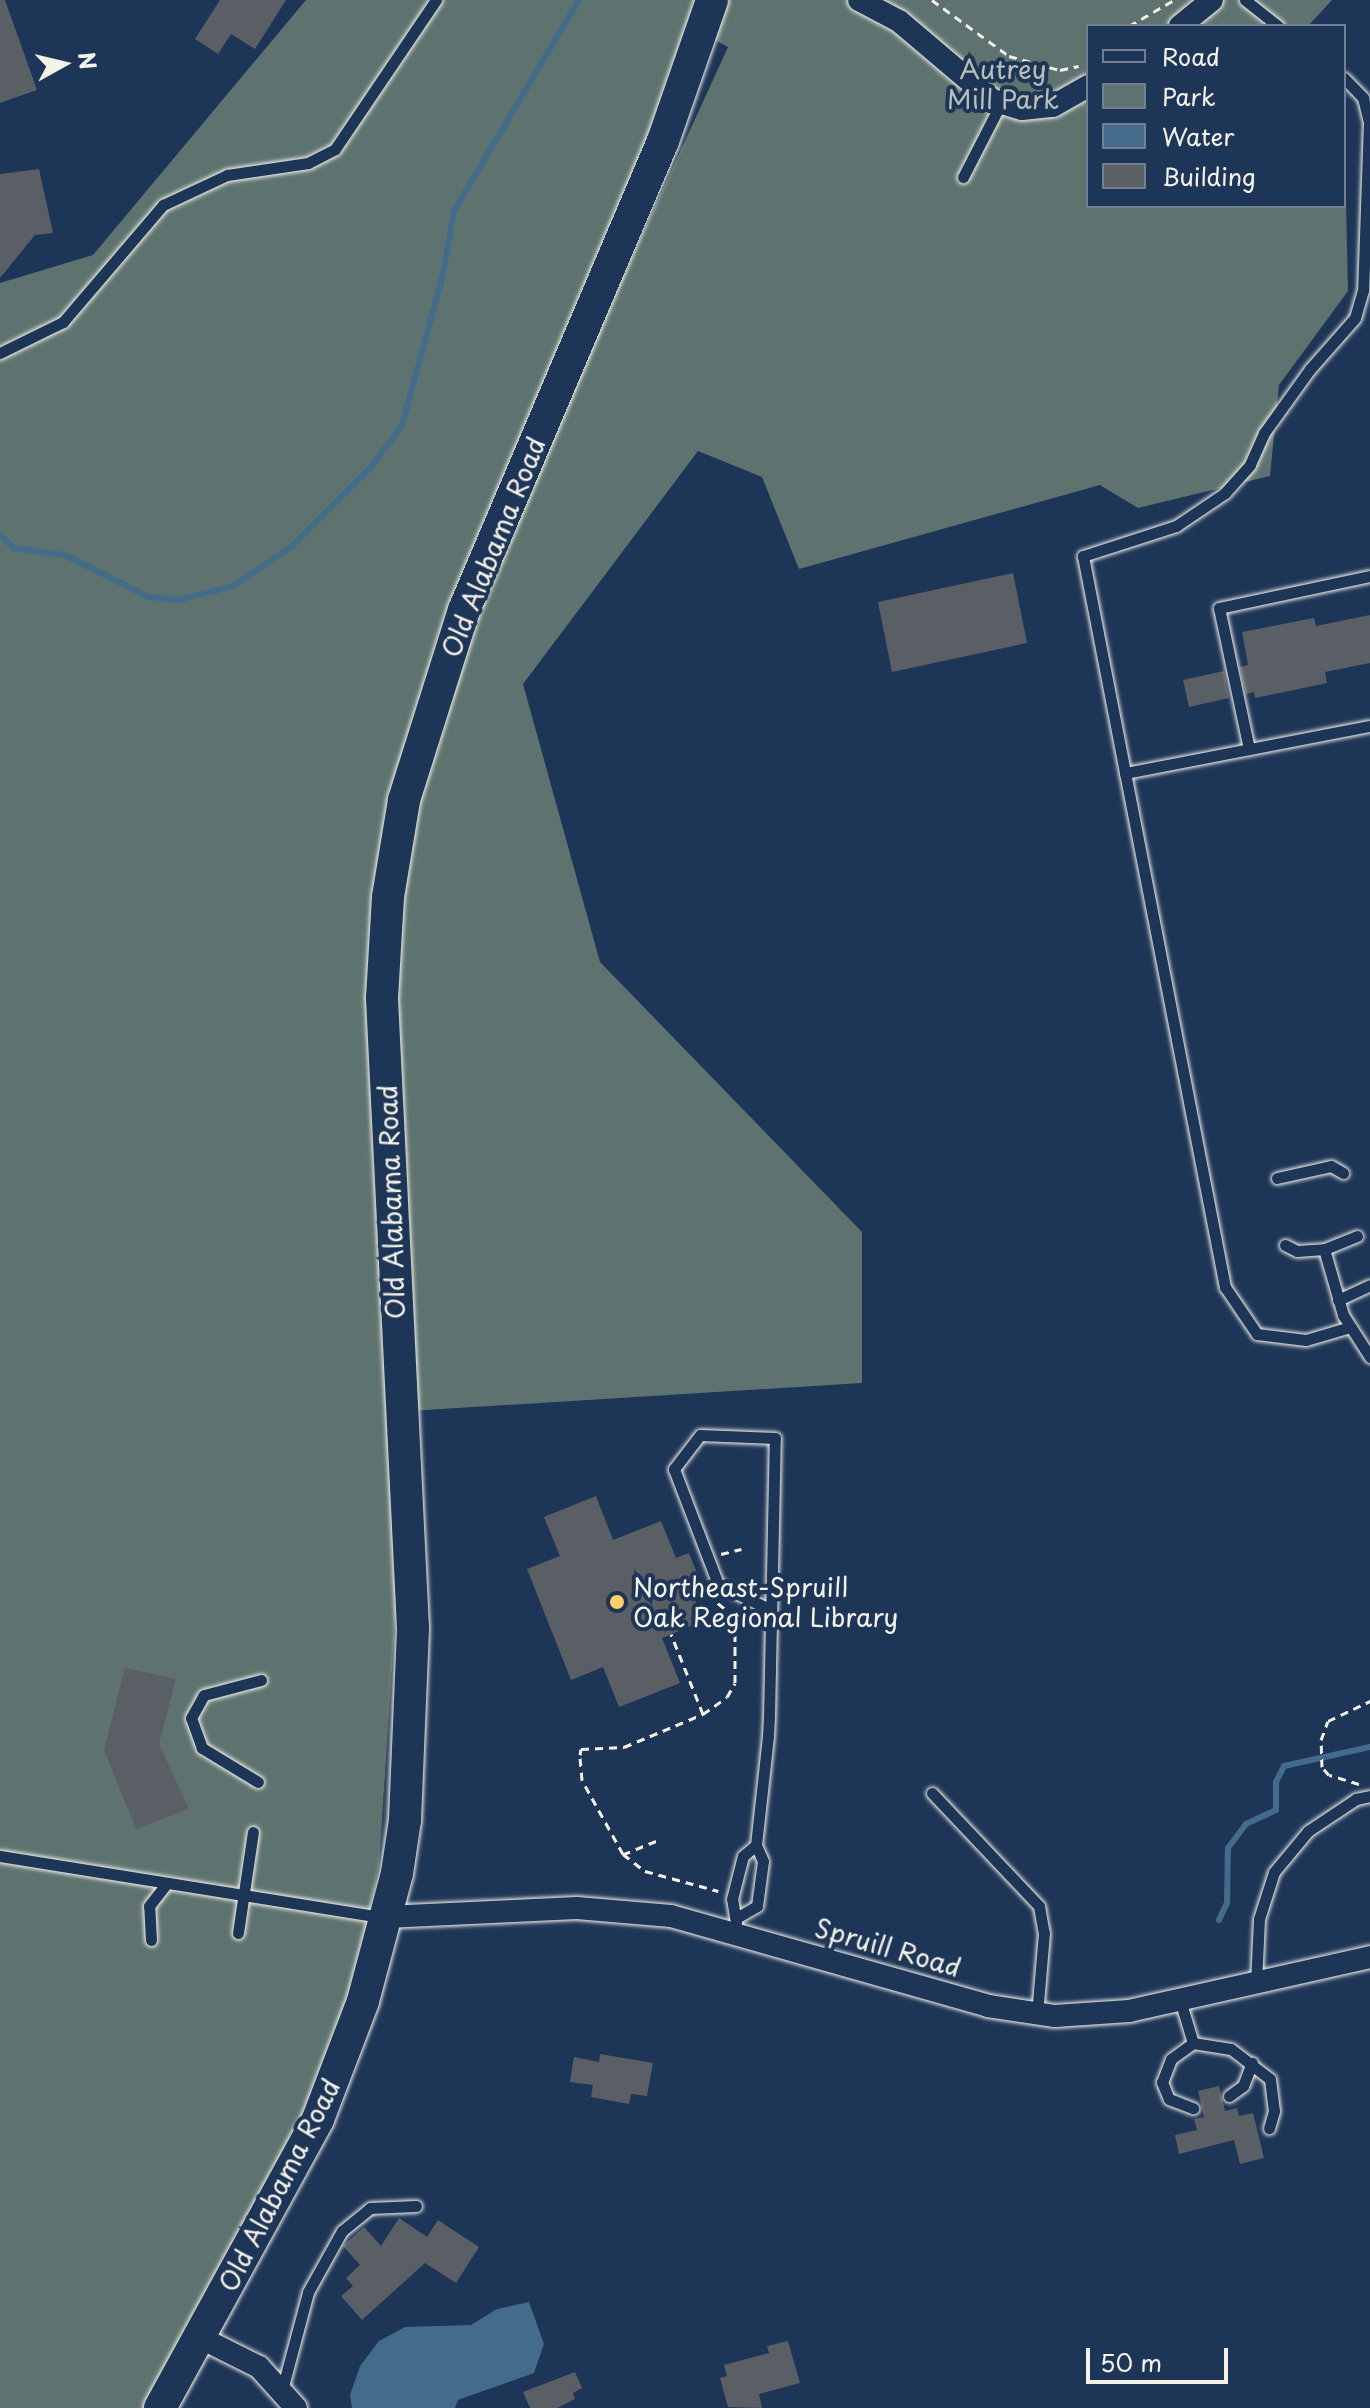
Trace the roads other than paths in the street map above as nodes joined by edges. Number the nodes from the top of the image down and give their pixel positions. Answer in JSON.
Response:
{"nodes":[{"id":1,"x":436,"y":0,"type":"edge"},
{"id":2,"x":712,"y":0,"type":"edge"},
{"id":3,"x":859,"y":0,"type":"edge"},
{"id":4,"x":1212,"y":0,"type":"edge"},
{"id":5,"x":1245,"y":0,"type":"edge"},
{"id":6,"x":1274,"y":23,"type":"edge"},
{"id":7,"x":1182,"y":24,"type":"edge"},
{"id":8,"x":1346,"y":79,"type":"edge"},
{"id":9,"x":1086,"y":87,"type":"edge"},
{"id":10,"x":1001,"y":103,"type":"junction"},
{"id":11,"x":963,"y":177,"type":"dead end"},
{"id":12,"x":0,"y":353,"type":"edge"},
{"id":13,"x":1370,"y":576,"type":"edge"},
{"id":14,"x":1370,"y":726,"type":"edge"},
{"id":15,"x":1249,"y":749,"type":"junction"},
{"id":16,"x":1125,"y":773,"type":"junction"},
{"id":17,"x":1343,"y":1173,"type":"dead end"},
{"id":18,"x":1277,"y":1178,"type":"dead end"},
{"id":19,"x":1357,"y":1236,"type":"dead end"},
{"id":20,"x":1285,"y":1245,"type":"dead end"},
{"id":21,"x":1324,"y":1249,"type":"junction"},
{"id":22,"x":1370,"y":1285,"type":"edge"},
{"id":23,"x":1338,"y":1300,"type":"junction"},
{"id":24,"x":1350,"y":1327,"type":"junction"},
{"id":25,"x":1370,"y":1357,"type":"edge"},
{"id":26,"x":771,"y":1610,"type":"junction"},
{"id":27,"x":261,"y":1680,"type":"dead end"},
{"id":28,"x":258,"y":1782,"type":"dead end"},
{"id":29,"x":932,"y":1793,"type":"dead end"},
{"id":30,"x":1369,"y":1796,"type":"edge"},
{"id":31,"x":253,"y":1832,"type":"dead end"},
{"id":32,"x":756,"y":1845,"type":"junction"},
{"id":33,"x":0,"y":1856,"type":"edge"},
{"id":34,"x":167,"y":1883,"type":"junction"},
{"id":35,"x":247,"y":1891,"type":"junction"},
{"id":36,"x":386,"y":1917,"type":"junction"},
{"id":37,"x":736,"y":1924,"type":"junction"},
{"id":38,"x":238,"y":1933,"type":"dead end"},
{"id":39,"x":151,"y":1940,"type":"dead end"},
{"id":40,"x":1370,"y":1957,"type":"edge"},
{"id":41,"x":1256,"y":1983,"type":"junction"},
{"id":42,"x":1180,"y":2000,"type":"junction"},
{"id":43,"x":1037,"y":2014,"type":"junction"},
{"id":44,"x":1193,"y":2043,"type":"junction"},
{"id":45,"x":1252,"y":2063,"type":"junction"},
{"id":46,"x":1229,"y":2096,"type":"dead end"},
{"id":47,"x":1193,"y":2108,"type":"dead end"},
{"id":48,"x":1269,"y":2128,"type":"dead end"},
{"id":49,"x":416,"y":2206,"type":"dead end"},
{"id":50,"x":199,"y":2337,"type":"junction"},
{"id":51,"x":282,"y":2390,"type":"junction"},
{"id":52,"x":160,"y":2408,"type":"edge"},
{"id":53,"x":296,"y":2408,"type":"edge"}],
"edges":[{"from":1,"to":12,"type":"lane"},
{"from":2,"to":36,"type":"main road","name":"Old Alabama Road"},
{"from":3,"to":10,"type":"street"},
{"from":4,"to":7,"type":"street"},
{"from":5,"to":6,"type":"lane"},
{"from":8,"to":16,"type":"lane"},
{"from":9,"to":10,"type":"street"},
{"from":10,"to":11,"type":"lane"},
{"from":13,"to":15,"type":"lane"},
{"from":14,"to":15,"type":"lane"},
{"from":15,"to":16,"type":"lane"},
{"from":16,"to":24,"type":"lane"},
{"from":17,"to":18,"type":"lane"},
{"from":19,"to":21,"type":"lane"},
{"from":20,"to":21,"type":"lane"},
{"from":21,"to":23,"type":"lane"},
{"from":22,"to":23,"type":"lane"},
{"from":23,"to":24,"type":"lane"},
{"from":24,"to":25,"type":"lane"},
{"from":26,"to":26,"type":"lane"},
{"from":26,"to":32,"type":"lane"},
{"from":27,"to":28,"type":"lane"},
{"from":29,"to":43,"type":"lane"},
{"from":30,"to":41,"type":"lane"},
{"from":31,"to":35,"type":"lane"},
{"from":32,"to":37,"type":"lane"},
{"from":32,"to":37,"type":"lane"},
{"from":33,"to":34,"type":"lane"},
{"from":34,"to":35,"type":"lane"},
{"from":34,"to":39,"type":"lane"},
{"from":35,"to":36,"type":"lane"},
{"from":35,"to":38,"type":"lane"},
{"from":36,"to":37,"type":"street","name":"Spruill Road"},
{"from":36,"to":50,"type":"main road","name":"Old Alabama Road"},
{"from":37,"to":43,"type":"street","name":"Spruill Road"},
{"from":40,"to":41,"type":"street","name":"Spruill Road"},
{"from":41,"to":42,"type":"street","name":"Spruill Road"},
{"from":42,"to":43,"type":"street","name":"Spruill Road"},
{"from":42,"to":44,"type":"lane"},
{"from":44,"to":45,"type":"lane"},
{"from":44,"to":47,"type":"lane"},
{"from":45,"to":46,"type":"lane"},
{"from":45,"to":48,"type":"lane"},
{"from":49,"to":51,"type":"lane"},
{"from":50,"to":51,"type":"street"},
{"from":50,"to":52,"type":"main road","name":"Old Alabama Road"},
{"from":51,"to":53,"type":"street"}]}
